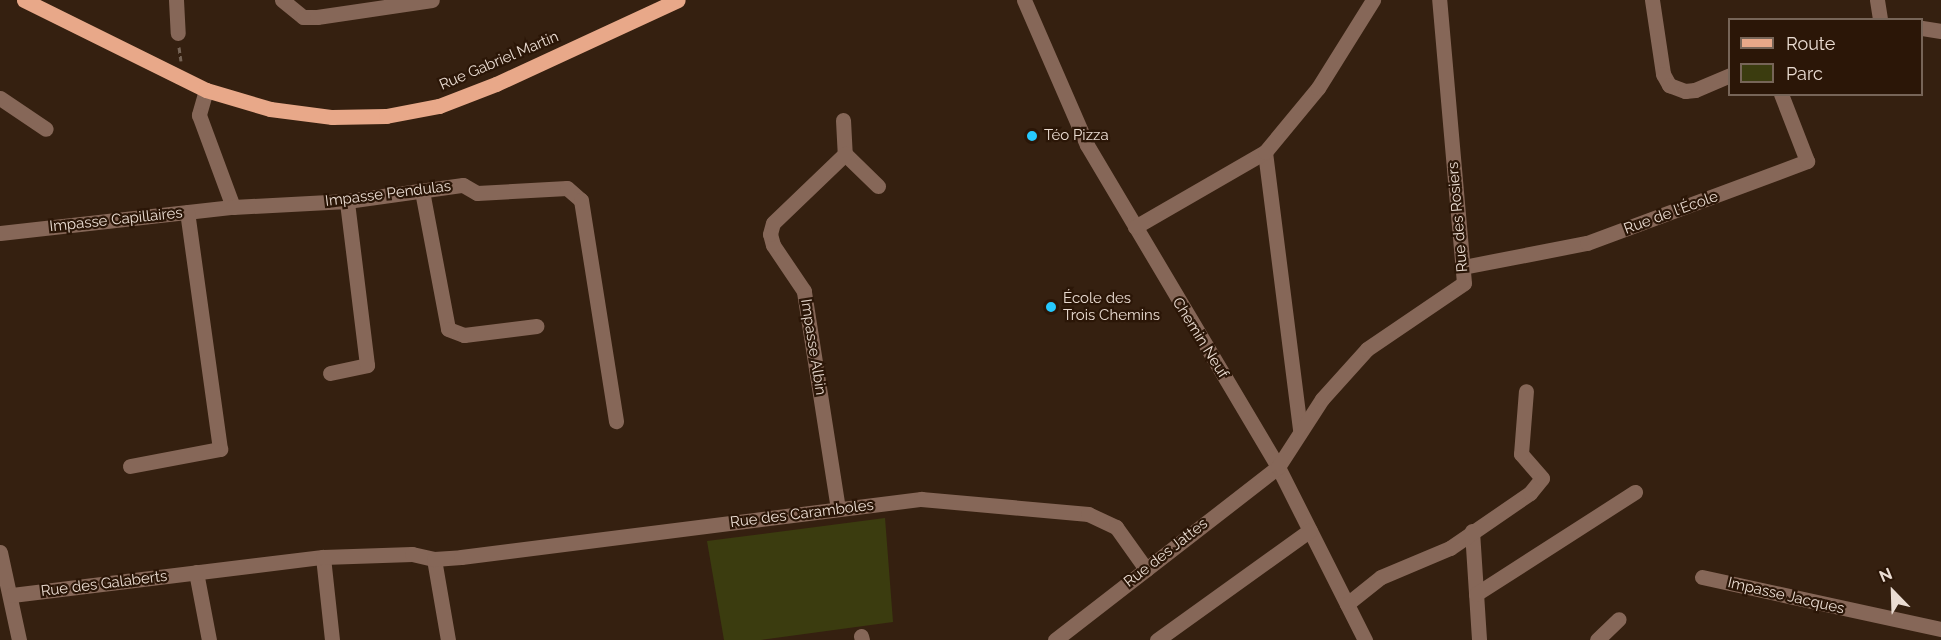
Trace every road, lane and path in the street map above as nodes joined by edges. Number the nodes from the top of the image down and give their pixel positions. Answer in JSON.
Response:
{"nodes":[{"id":1,"x":24,"y":0,"type":"edge"},
{"id":2,"x":176,"y":0,"type":"edge"},
{"id":3,"x":282,"y":0,"type":"edge"},
{"id":4,"x":432,"y":0,"type":"edge"},
{"id":5,"x":678,"y":0,"type":"edge"},
{"id":6,"x":1024,"y":0,"type":"edge"},
{"id":7,"x":1373,"y":0,"type":"edge"},
{"id":8,"x":1439,"y":0,"type":"edge"},
{"id":9,"x":1652,"y":0,"type":"edge"},
{"id":10,"x":1877,"y":0,"type":"edge"},
{"id":11,"x":1880,"y":18,"type":"edge"},
{"id":12,"x":1923,"y":28,"type":"edge"},
{"id":13,"x":1941,"y":31,"type":"edge"},
{"id":14,"x":178,"y":33,"type":"joint"},
{"id":15,"x":1728,"y":76,"type":"edge"},
{"id":16,"x":178,"y":78,"type":"junction"},
{"id":17,"x":206,"y":90,"type":"junction"},
{"id":18,"x":1782,"y":96,"type":"edge"},
{"id":19,"x":0,"y":98,"type":"edge"},
{"id":20,"x":843,"y":120,"type":"dead end"},
{"id":21,"x":46,"y":129,"type":"dead end"},
{"id":22,"x":1265,"y":153,"type":"junction"},
{"id":23,"x":845,"y":154,"type":"junction"},
{"id":24,"x":878,"y":186,"type":"dead end"},
{"id":25,"x":422,"y":191,"type":"junction"},
{"id":26,"x":347,"y":201,"type":"junction"},
{"id":27,"x":233,"y":207,"type":"junction"},
{"id":28,"x":187,"y":212,"type":"junction"},
{"id":29,"x":1135,"y":227,"type":"junction"},
{"id":30,"x":0,"y":233,"type":"edge"},
{"id":31,"x":1462,"y":267,"type":"junction"},
{"id":32,"x":536,"y":326,"type":"dead end"},
{"id":33,"x":330,"y":372,"type":"dead end"},
{"id":34,"x":1526,"y":391,"type":"dead end"},
{"id":35,"x":616,"y":421,"type":"dead end"},
{"id":36,"x":1300,"y":431,"type":"junction"},
{"id":37,"x":130,"y":466,"type":"dead end"},
{"id":38,"x":1278,"y":466,"type":"junction"},
{"id":39,"x":1635,"y":492,"type":"dead end"},
{"id":40,"x":838,"y":509,"type":"junction"},
{"id":41,"x":1310,"y":530,"type":"junction"},
{"id":42,"x":1472,"y":531,"type":"junction"},
{"id":43,"x":1,"y":552,"type":"edge"},
{"id":44,"x":323,"y":557,"type":"junction"},
{"id":45,"x":434,"y":559,"type":"junction"},
{"id":46,"x":1146,"y":569,"type":"junction"},
{"id":47,"x":196,"y":572,"type":"junction"},
{"id":48,"x":1702,"y":577,"type":"dead end"},
{"id":49,"x":1476,"y":594,"type":"junction"},
{"id":50,"x":12,"y":595,"type":"junction"},
{"id":51,"x":1347,"y":604,"type":"junction"},
{"id":52,"x":1619,"y":619,"type":"dead end"},
{"id":53,"x":1941,"y":629,"type":"edge"},
{"id":54,"x":1362,"y":638,"type":"edge"},
{"id":55,"x":19,"y":640,"type":"edge"},
{"id":56,"x":209,"y":640,"type":"edge"},
{"id":57,"x":332,"y":640,"type":"edge"},
{"id":58,"x":448,"y":640,"type":"edge"},
{"id":59,"x":1055,"y":640,"type":"edge"},
{"id":60,"x":1156,"y":640,"type":"edge"},
{"id":61,"x":1479,"y":640,"type":"edge"},
{"id":62,"x":1597,"y":640,"type":"edge"}],
"edges":[{"from":1,"to":16,"type":"main road","name":"Rue Gabriel Martin"},
{"from":2,"to":14,"type":"street"},
{"from":3,"to":4,"type":"street"},
{"from":5,"to":17,"type":"main road","name":"Rue Gabriel Martin"},
{"from":6,"to":29,"type":"street","name":"Chemin Neuf"},
{"from":7,"to":22,"type":"street"},
{"from":8,"to":31,"type":"street","name":"Rue des Rosiers"},
{"from":9,"to":15,"type":"street"},
{"from":10,"to":11,"type":"street"},
{"from":12,"to":13,"type":"street"},
{"from":14,"to":16,"type":"path"},
{"from":16,"to":17,"type":"main road","name":"Rue Gabriel Martin"},
{"from":17,"to":27,"type":"street"},
{"from":18,"to":31,"type":"street","name":"Rue de l'École"},
{"from":19,"to":21,"type":"street"},
{"from":20,"to":23,"type":"street"},
{"from":22,"to":29,"type":"street"},
{"from":22,"to":36,"type":"street"},
{"from":23,"to":24,"type":"street"},
{"from":23,"to":40,"type":"street","name":"Impasse Albin"},
{"from":25,"to":26,"type":"street","name":"Impasse Pendulas"},
{"from":25,"to":32,"type":"street"},
{"from":25,"to":35,"type":"street","name":"Impasse Pendulas"},
{"from":26,"to":27,"type":"street","name":"Impasse Pendulas"},
{"from":26,"to":33,"type":"street"},
{"from":27,"to":28,"type":"street","name":"Impasse Capillaires"},
{"from":28,"to":30,"type":"street","name":"Impasse Capillaires"},
{"from":28,"to":37,"type":"street"},
{"from":29,"to":38,"type":"street","name":"Chemin Neuf"},
{"from":31,"to":36,"type":"street","name":"Rue des Rosiers"},
{"from":34,"to":42,"type":"street"},
{"from":36,"to":38,"type":"street","name":"Rue des Rosiers"},
{"from":38,"to":41,"type":"street","name":"Chemin Neuf"},
{"from":38,"to":46,"type":"street","name":"Rue des Jattes"},
{"from":39,"to":49,"type":"street"},
{"from":40,"to":45,"type":"street","name":"Rue des Caramboles"},
{"from":40,"to":46,"type":"street","name":"Rue des Caramboles"},
{"from":41,"to":51,"type":"street","name":"Chemin Neuf"},
{"from":41,"to":60,"type":"street"},
{"from":42,"to":49,"type":"street"},
{"from":42,"to":51,"type":"street"},
{"from":43,"to":50,"type":"street"},
{"from":44,"to":45,"type":"street","name":"Rue des Caramboles"},
{"from":44,"to":47,"type":"street","name":"Rue des Caramboles"},
{"from":44,"to":57,"type":"street"},
{"from":45,"to":58,"type":"street"},
{"from":46,"to":59,"type":"street","name":"Rue des Jattes"},
{"from":47,"to":50,"type":"street","name":"Rue des Galaberts"},
{"from":47,"to":56,"type":"street"},
{"from":48,"to":53,"type":"street","name":"Impasse Jacques"},
{"from":49,"to":61,"type":"street"},
{"from":50,"to":55,"type":"street"},
{"from":51,"to":54,"type":"street","name":"Chemin Neuf"},
{"from":52,"to":62,"type":"street"}]}
